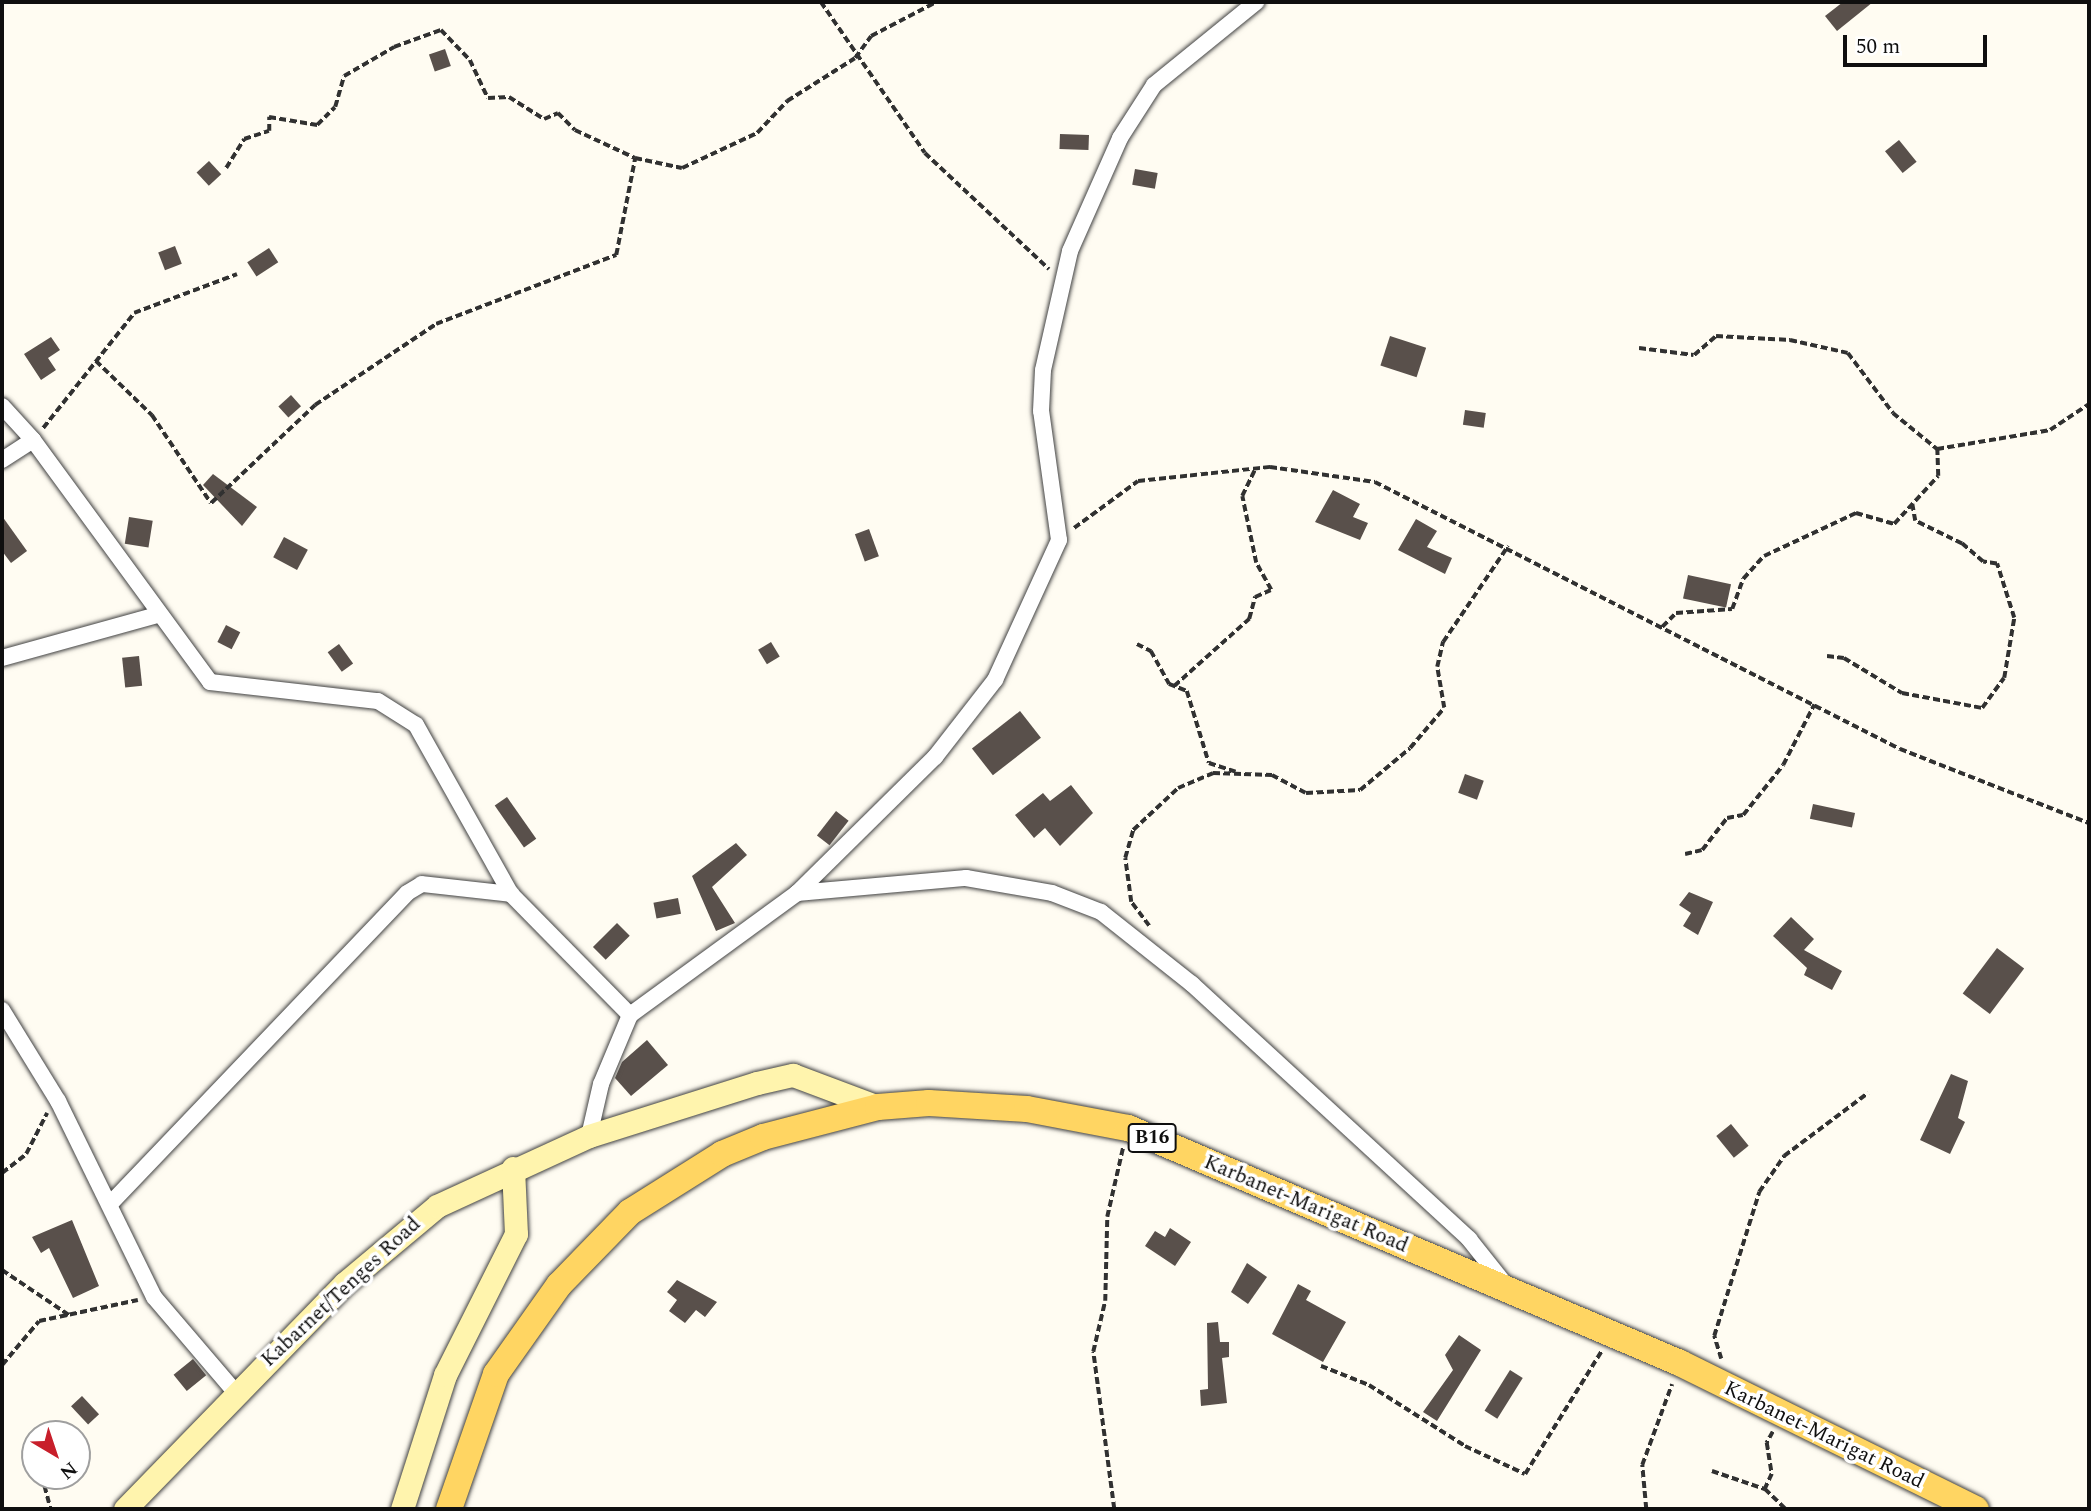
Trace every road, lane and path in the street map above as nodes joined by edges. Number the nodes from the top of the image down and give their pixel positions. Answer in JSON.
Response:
{"nodes":[{"id":1,"x":821,"y":2,"type":"edge"},
{"id":2,"x":936,"y":2,"type":"edge"},
{"id":3,"x":1255,"y":2,"type":"edge"},
{"id":4,"x":855,"y":58,"type":"junction"},
{"id":5,"x":635,"y":158,"type":"junction"},
{"id":6,"x":226,"y":168,"type":"dead end"},
{"id":7,"x":237,"y":274,"type":"dead end"},
{"id":8,"x":1061,"y":280,"type":"junction"},
{"id":9,"x":1639,"y":348,"type":"dead end"},
{"id":10,"x":96,"y":361,"type":"junction"},
{"id":11,"x":2089,"y":404,"type":"edge"},
{"id":12,"x":2,"y":406,"type":"edge"},
{"id":13,"x":33,"y":440,"type":"junction"},
{"id":14,"x":1937,"y":449,"type":"junction"},
{"id":15,"x":2,"y":460,"type":"edge"},
{"id":16,"x":1255,"y":469,"type":"junction"},
{"id":17,"x":1912,"y":504,"type":"junction"},
{"id":18,"x":1059,"y":540,"type":"junction"},
{"id":19,"x":1508,"y":546,"type":"junction"},
{"id":20,"x":157,"y":615,"type":"junction"},
{"id":21,"x":1662,"y":627,"type":"junction"},
{"id":22,"x":1137,"y":644,"type":"dead end"},
{"id":23,"x":1827,"y":656,"type":"dead end"},
{"id":24,"x":2,"y":658,"type":"edge"},
{"id":25,"x":1174,"y":686,"type":"junction"},
{"id":26,"x":1814,"y":705,"type":"junction"},
{"id":27,"x":1241,"y":774,"type":"junction"},
{"id":28,"x":2089,"y":823,"type":"edge"},
{"id":29,"x":1685,"y":854,"type":"dead end"},
{"id":30,"x":797,"y":893,"type":"junction"},
{"id":31,"x":511,"y":894,"type":"junction"},
{"id":32,"x":1154,"y":933,"type":"dead end"},
{"id":33,"x":2,"y":1010,"type":"edge"},
{"id":34,"x":630,"y":1015,"type":"junction"},
{"id":35,"x":1868,"y":1093,"type":"dead end"},
{"id":36,"x":58,"y":1101,"type":"junction"},
{"id":37,"x":878,"y":1107,"type":"junction"},
{"id":38,"x":1128,"y":1128,"type":"junction"},
{"id":39,"x":589,"y":1136,"type":"junction"},
{"id":40,"x":513,"y":1168,"type":"junction"},
{"id":41,"x":2,"y":1173,"type":"edge"},
{"id":42,"x":110,"y":1204,"type":"junction"},
{"id":43,"x":2,"y":1269,"type":"edge"},
{"id":44,"x":1513,"y":1295,"type":"junction"},
{"id":45,"x":153,"y":1297,"type":"junction"},
{"id":46,"x":69,"y":1315,"type":"junction"},
{"id":47,"x":1611,"y":1335,"type":"junction"},
{"id":48,"x":1680,"y":1363,"type":"junction"},
{"id":49,"x":2,"y":1365,"type":"edge"},
{"id":50,"x":1321,"y":1366,"type":"dead end"},
{"id":51,"x":1730,"y":1388,"type":"junction"},
{"id":52,"x":235,"y":1392,"type":"junction"},
{"id":53,"x":1784,"y":1416,"type":"junction"},
{"id":54,"x":1712,"y":1471,"type":"dead end"},
{"id":55,"x":1765,"y":1489,"type":"junction"},
{"id":56,"x":46,"y":1490,"type":"edge"},
{"id":57,"x":51,"y":1509,"type":"edge"},
{"id":58,"x":125,"y":1509,"type":"edge"},
{"id":59,"x":402,"y":1509,"type":"edge"},
{"id":60,"x":449,"y":1509,"type":"edge"},
{"id":61,"x":1114,"y":1509,"type":"edge"},
{"id":62,"x":1646,"y":1509,"type":"edge"},
{"id":63,"x":1786,"y":1509,"type":"edge"},
{"id":64,"x":1976,"y":1509,"type":"edge"}],
"edges":[{"from":1,"to":4,"type":"path"},
{"from":2,"to":4,"type":"path"},
{"from":3,"to":8,"type":"street"},
{"from":4,"to":5,"type":"path"},
{"from":4,"to":8,"type":"path"},
{"from":5,"to":6,"type":"path"},
{"from":5,"to":10,"type":"path"},
{"from":7,"to":10,"type":"path"},
{"from":8,"to":18,"type":"street"},
{"from":9,"to":14,"type":"path"},
{"from":10,"to":13,"type":"path"},
{"from":11,"to":14,"type":"path"},
{"from":12,"to":13,"type":"street"},
{"from":13,"to":15,"type":"street"},
{"from":13,"to":20,"type":"street"},
{"from":14,"to":17,"type":"path"},
{"from":16,"to":18,"type":"path"},
{"from":16,"to":19,"type":"path"},
{"from":16,"to":25,"type":"path"},
{"from":17,"to":21,"type":"path"},
{"from":17,"to":23,"type":"path"},
{"from":18,"to":30,"type":"street"},
{"from":19,"to":21,"type":"path"},
{"from":19,"to":27,"type":"path"},
{"from":20,"to":24,"type":"street"},
{"from":20,"to":31,"type":"street"},
{"from":21,"to":26,"type":"path"},
{"from":22,"to":25,"type":"path"},
{"from":25,"to":27,"type":"path"},
{"from":26,"to":28,"type":"path"},
{"from":26,"to":29,"type":"path"},
{"from":27,"to":32,"type":"path"},
{"from":30,"to":34,"type":"street"},
{"from":30,"to":44,"type":"street"},
{"from":31,"to":34,"type":"street"},
{"from":31,"to":42,"type":"street"},
{"from":33,"to":36,"type":"street"},
{"from":34,"to":39,"type":"street"},
{"from":35,"to":51,"type":"path"},
{"from":36,"to":41,"type":"path"},
{"from":36,"to":42,"type":"street"},
{"from":37,"to":38,"type":"main road","name":"Karbanet-Marigat Road","number":"B16"},
{"from":37,"to":39,"type":"street","name":"Kabarnet/Tenges Road"},
{"from":37,"to":60,"type":"main road","name":"Karbanet-Marigat Road","number":"B16"},
{"from":38,"to":44,"type":"main road","name":"Karbanet-Marigat Road","number":"B16"},
{"from":38,"to":61,"type":"path"},
{"from":39,"to":40,"type":"street","name":"Kabarnet/Tenges Road"},
{"from":40,"to":52,"type":"street","name":"Kabarnet/Tenges Road"},
{"from":40,"to":59,"type":"street"},
{"from":42,"to":45,"type":"street"},
{"from":43,"to":46,"type":"path"},
{"from":44,"to":47,"type":"main road","name":"Karbanet-Marigat Road","number":"B16"},
{"from":45,"to":46,"type":"path"},
{"from":45,"to":52,"type":"street"},
{"from":46,"to":49,"type":"path"},
{"from":47,"to":48,"type":"main road","name":"Karbanet-Marigat Road","number":"B16"},
{"from":47,"to":50,"type":"path"},
{"from":48,"to":51,"type":"main road","name":"Karbanet-Marigat Road","number":"B16"},
{"from":48,"to":62,"type":"path"},
{"from":51,"to":53,"type":"main road","name":"Karbanet-Marigat Road","number":"B16"},
{"from":52,"to":58,"type":"street","name":"Kabarnet/Tenges Road"},
{"from":53,"to":55,"type":"path"},
{"from":53,"to":64,"type":"main road","name":"Karbanet-Marigat Road","number":"B16"},
{"from":54,"to":55,"type":"path"},
{"from":55,"to":63,"type":"path"},
{"from":56,"to":57,"type":"path"}]}
